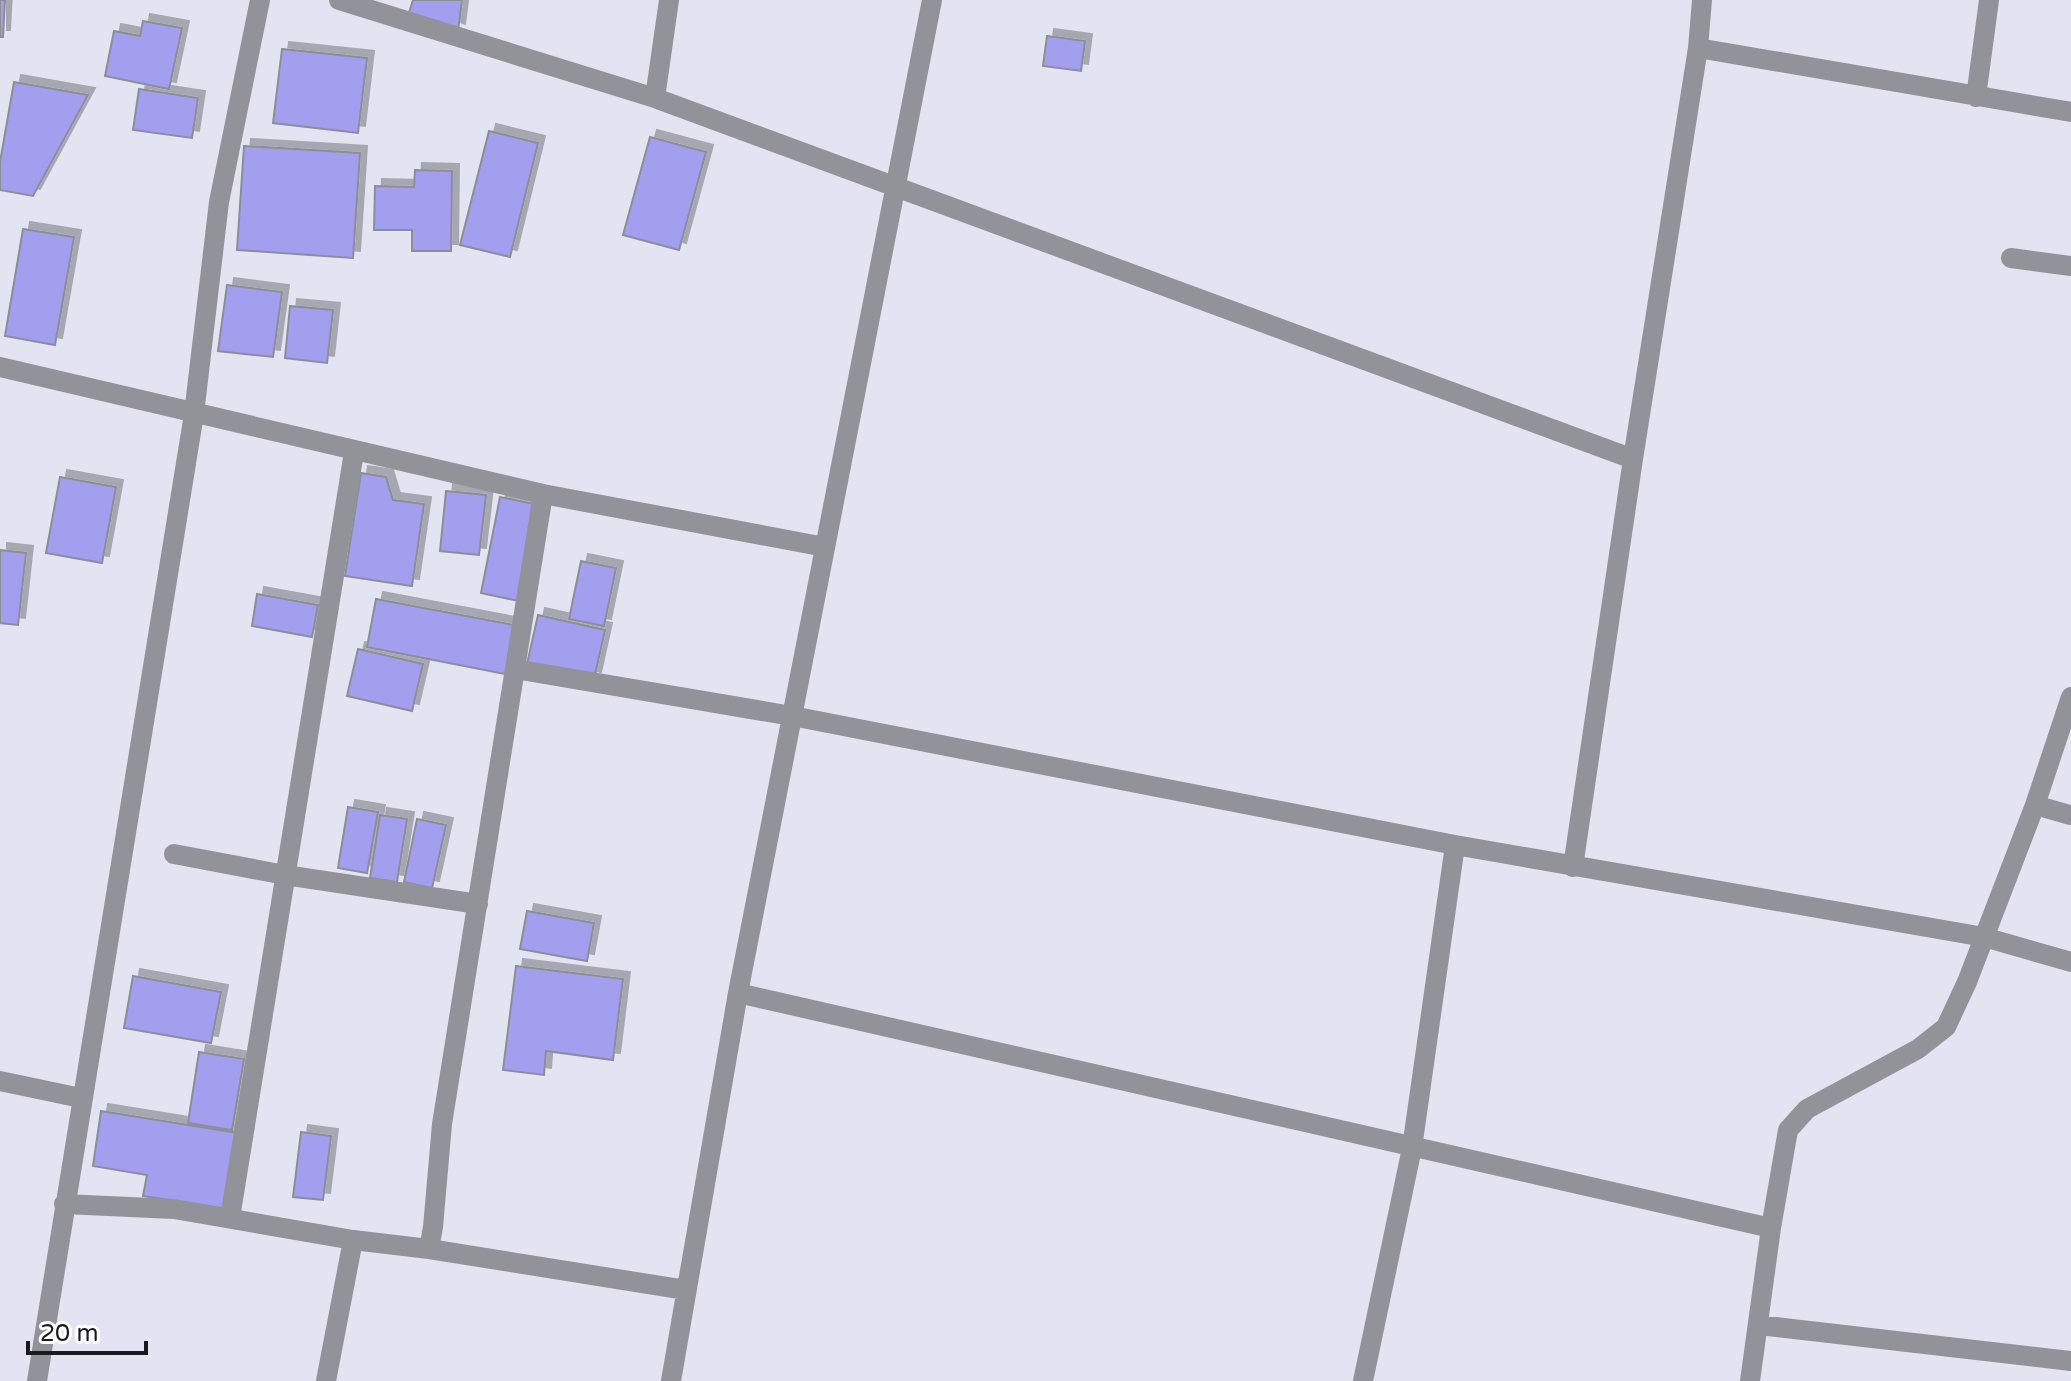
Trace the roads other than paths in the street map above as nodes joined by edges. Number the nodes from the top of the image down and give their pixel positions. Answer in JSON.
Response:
{"nodes":[{"id":1,"x":260,"y":0,"type":"edge"},
{"id":2,"x":339,"y":0,"type":"edge"},
{"id":3,"x":669,"y":0,"type":"edge"},
{"id":4,"x":932,"y":0,"type":"edge"},
{"id":5,"x":1702,"y":0,"type":"edge"},
{"id":6,"x":1989,"y":0,"type":"edge"},
{"id":7,"x":1698,"y":48,"type":"junction"},
{"id":8,"x":1976,"y":97,"type":"junction"},
{"id":9,"x":655,"y":98,"type":"junction"},
{"id":10,"x":2071,"y":112,"type":"edge"},
{"id":11,"x":895,"y":187,"type":"junction"},
{"id":12,"x":2011,"y":258,"type":"dead end"},
{"id":13,"x":2071,"y":266,"type":"edge"},
{"id":14,"x":0,"y":367,"type":"edge"},
{"id":15,"x":194,"y":414,"type":"junction"},
{"id":16,"x":354,"y":452,"type":"junction"},
{"id":17,"x":1633,"y":459,"type":"junction"},
{"id":18,"x":543,"y":494,"type":"junction"},
{"id":19,"x":825,"y":547,"type":"junction"},
{"id":20,"x":515,"y":669,"type":"junction"},
{"id":21,"x":2071,"y":697,"type":"edge"},
{"id":22,"x":792,"y":716,"type":"junction"},
{"id":23,"x":2035,"y":805,"type":"junction"},
{"id":24,"x":2070,"y":815,"type":"edge"},
{"id":25,"x":1455,"y":845,"type":"junction"},
{"id":26,"x":174,"y":854,"type":"dead end"},
{"id":27,"x":1573,"y":867,"type":"junction"},
{"id":28,"x":285,"y":875,"type":"junction"},
{"id":29,"x":478,"y":904,"type":"junction"},
{"id":30,"x":1984,"y":937,"type":"junction"},
{"id":31,"x":2071,"y":962,"type":"edge"},
{"id":32,"x":738,"y":993,"type":"junction"},
{"id":33,"x":0,"y":1081,"type":"edge"},
{"id":34,"x":81,"y":1098,"type":"junction"},
{"id":35,"x":1412,"y":1148,"type":"junction"},
{"id":36,"x":64,"y":1204,"type":"junction"},
{"id":37,"x":230,"y":1218,"type":"junction"},
{"id":38,"x":1771,"y":1228,"type":"junction"},
{"id":39,"x":353,"y":1240,"type":"junction"},
{"id":40,"x":429,"y":1249,"type":"junction"},
{"id":41,"x":686,"y":1290,"type":"junction"},
{"id":42,"x":1759,"y":1325,"type":"junction"},
{"id":43,"x":2071,"y":1361,"type":"edge"},
{"id":44,"x":37,"y":1381,"type":"edge"},
{"id":45,"x":326,"y":1381,"type":"edge"},
{"id":46,"x":671,"y":1381,"type":"edge"},
{"id":47,"x":1363,"y":1381,"type":"edge"},
{"id":48,"x":1750,"y":1381,"type":"edge"}],
"edges":[{"from":1,"to":15,"type":"street"},
{"from":2,"to":9,"type":"street"},
{"from":3,"to":9,"type":"street"},
{"from":4,"to":11,"type":"street"},
{"from":5,"to":7,"type":"street"},
{"from":6,"to":8,"type":"street"},
{"from":7,"to":8,"type":"street"},
{"from":7,"to":17,"type":"street"},
{"from":8,"to":10,"type":"street"},
{"from":9,"to":11,"type":"street"},
{"from":11,"to":17,"type":"street"},
{"from":11,"to":19,"type":"street"},
{"from":12,"to":13,"type":"street"},
{"from":14,"to":15,"type":"street"},
{"from":15,"to":16,"type":"street"},
{"from":15,"to":34,"type":"street"},
{"from":16,"to":18,"type":"street"},
{"from":16,"to":28,"type":"street"},
{"from":17,"to":27,"type":"street"},
{"from":18,"to":19,"type":"street"},
{"from":18,"to":20,"type":"street"},
{"from":19,"to":22,"type":"street"},
{"from":20,"to":22,"type":"street"},
{"from":20,"to":29,"type":"street"},
{"from":21,"to":23,"type":"street"},
{"from":22,"to":25,"type":"street"},
{"from":22,"to":32,"type":"street"},
{"from":23,"to":24,"type":"street"},
{"from":23,"to":30,"type":"street"},
{"from":25,"to":27,"type":"street"},
{"from":25,"to":35,"type":"street"},
{"from":26,"to":28,"type":"street"},
{"from":27,"to":30,"type":"street"},
{"from":28,"to":29,"type":"street"},
{"from":28,"to":37,"type":"street"},
{"from":29,"to":40,"type":"street"},
{"from":30,"to":31,"type":"street"},
{"from":30,"to":38,"type":"street"},
{"from":32,"to":35,"type":"street"},
{"from":32,"to":41,"type":"street"},
{"from":33,"to":34,"type":"street"},
{"from":34,"to":36,"type":"street"},
{"from":35,"to":38,"type":"street"},
{"from":35,"to":47,"type":"street"},
{"from":36,"to":37,"type":"street"},
{"from":36,"to":44,"type":"street"},
{"from":37,"to":39,"type":"street"},
{"from":38,"to":42,"type":"street"},
{"from":39,"to":40,"type":"street"},
{"from":39,"to":45,"type":"street"},
{"from":40,"to":41,"type":"street"},
{"from":41,"to":46,"type":"street"},
{"from":42,"to":43,"type":"street"},
{"from":42,"to":48,"type":"street"}]}
